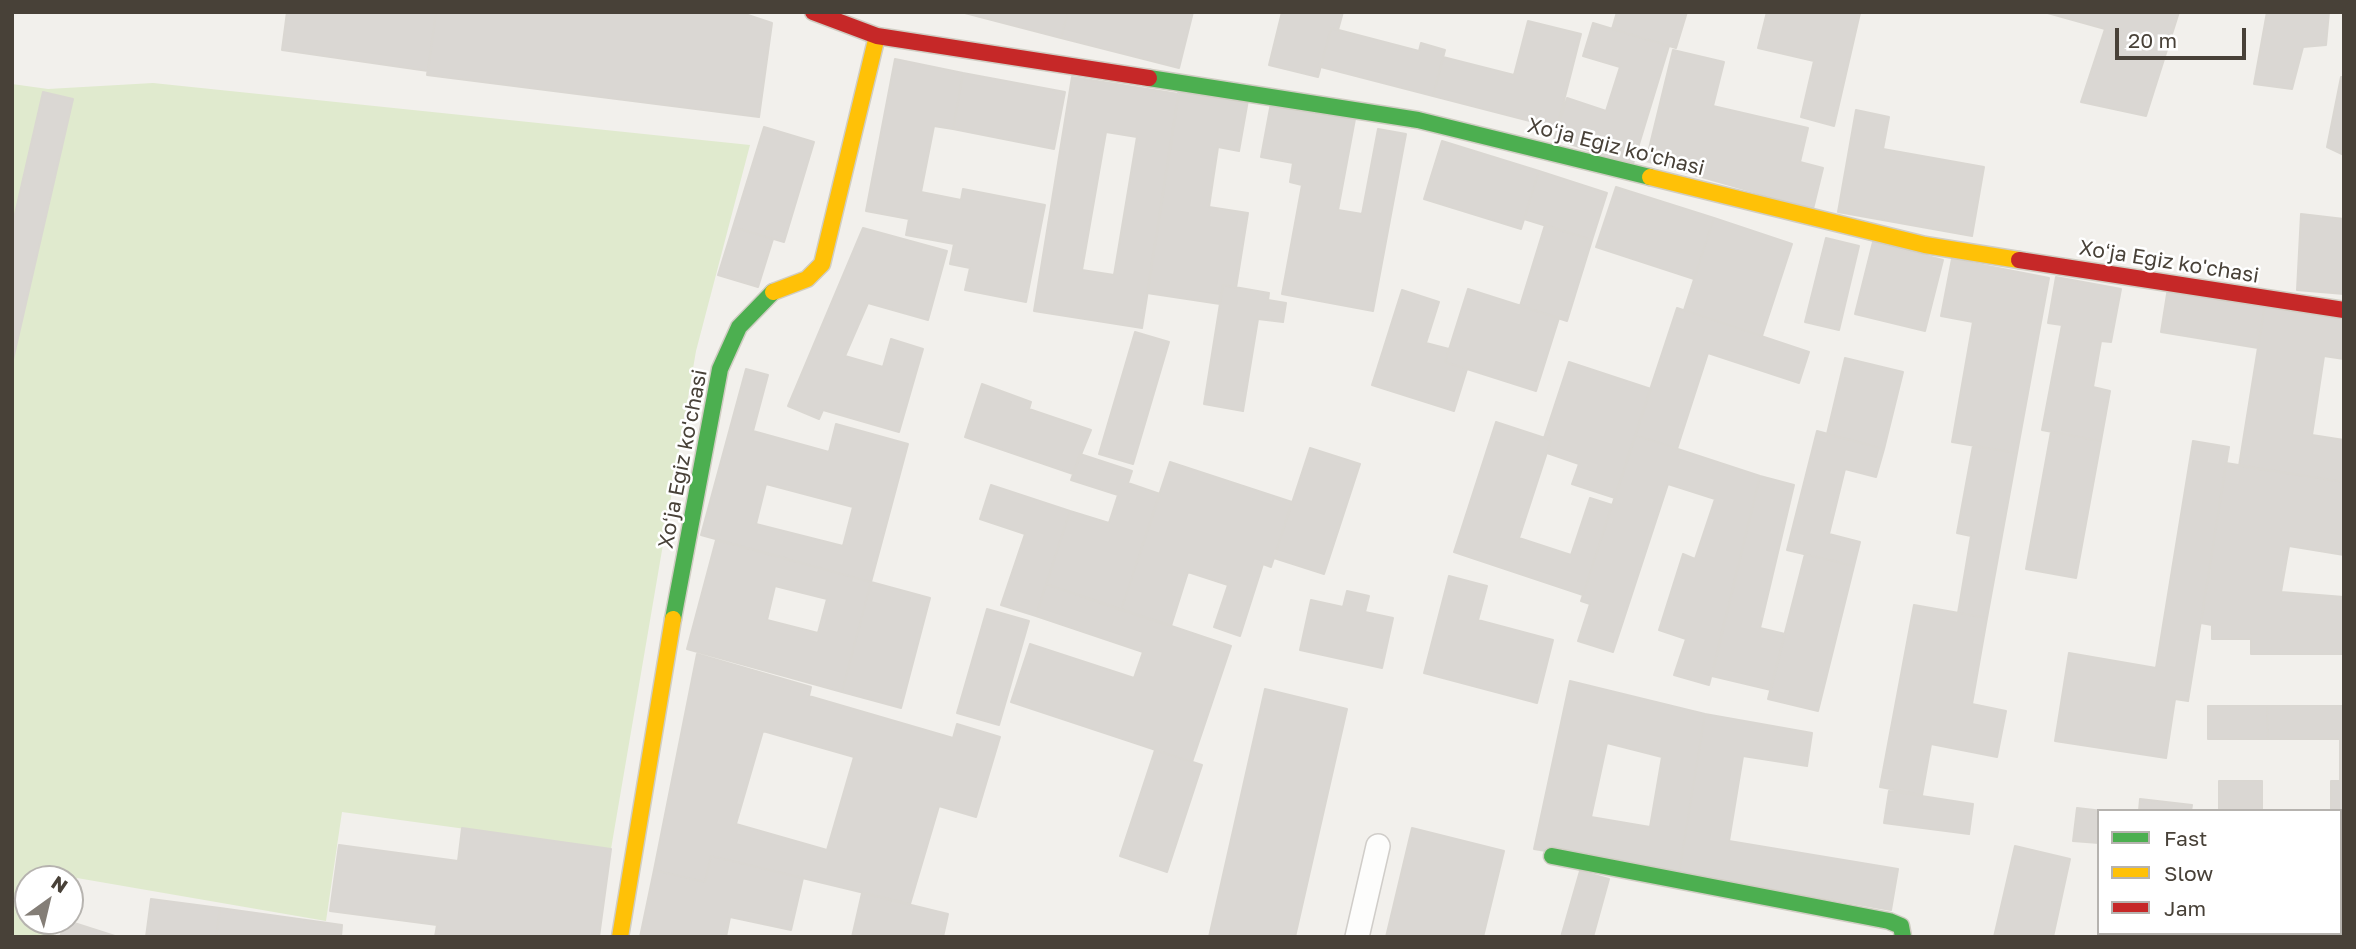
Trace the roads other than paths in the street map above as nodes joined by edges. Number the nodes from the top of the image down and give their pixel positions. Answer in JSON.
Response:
{"nodes":[{"id":1,"x":813,"y":12,"type":"edge"},
{"id":2,"x":877,"y":36,"type":"junction"},
{"id":3,"x":2344,"y":310,"type":"edge"},
{"id":4,"x":1378,"y":846,"type":"dead end"},
{"id":5,"x":1552,"y":856,"type":"dead end"},
{"id":6,"x":620,"y":937,"type":"edge"},
{"id":7,"x":1357,"y":937,"type":"edge"},
{"id":8,"x":1903,"y":937,"type":"edge"}],
"edges":[{"from":1,"to":2,"type":"street","name":"Xoʻja Egiz ko'chasi"},
{"from":2,"to":3,"type":"street","name":"Xoʻja Egiz ko'chasi"},
{"from":2,"to":6,"type":"street","name":"Xoʻja Egiz ko'chasi"},
{"from":4,"to":7,"type":"lane"},
{"from":5,"to":8,"type":"street"}]}
